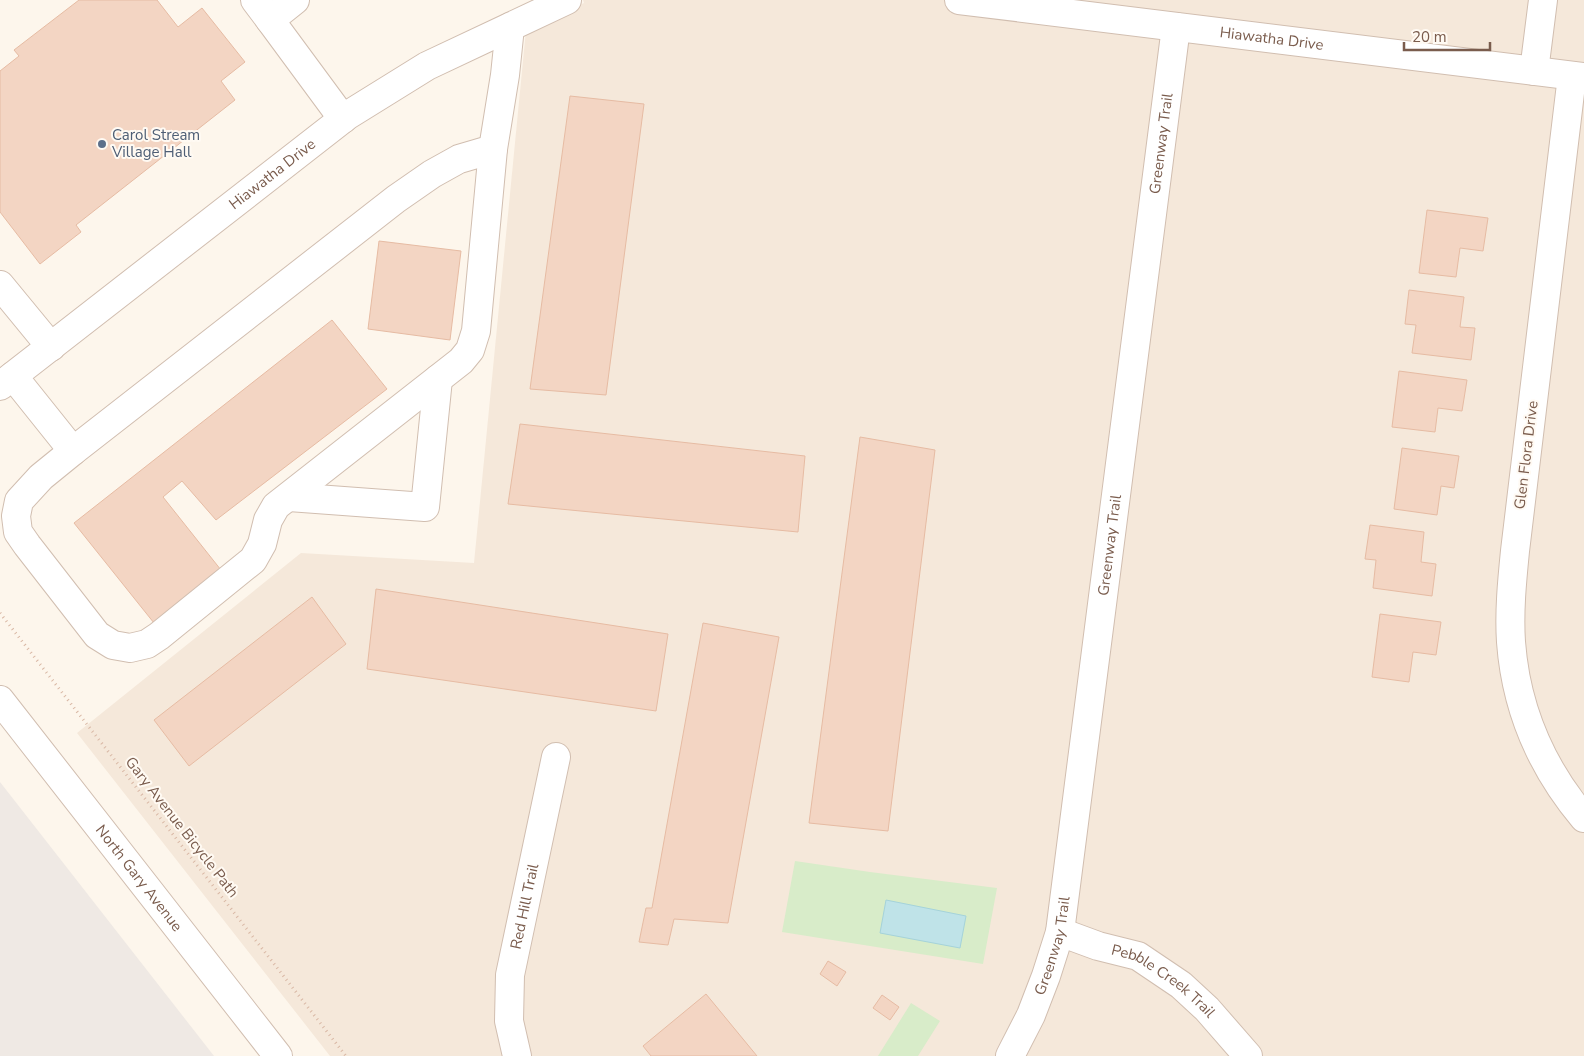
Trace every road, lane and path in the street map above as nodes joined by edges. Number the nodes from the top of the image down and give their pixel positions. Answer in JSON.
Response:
{"nodes":[{"id":1,"x":295,"y":0,"type":"edge"},
{"id":2,"x":568,"y":0,"type":"edge"},
{"id":3,"x":958,"y":0,"type":"edge"},
{"id":4,"x":1542,"y":0,"type":"edge"},
{"id":5,"x":1016,"y":3,"type":"edge"},
{"id":6,"x":262,"y":10,"type":"edge"},
{"id":7,"x":1176,"y":27,"type":"junction"},
{"id":8,"x":510,"y":28,"type":"junction"},
{"id":9,"x":1534,"y":71,"type":"junction"},
{"id":10,"x":1578,"y":76,"type":"edge"},
{"id":11,"x":343,"y":119,"type":"junction"},
{"id":12,"x":493,"y":149,"type":"junction"},
{"id":13,"x":0,"y":285,"type":"edge"},
{"id":14,"x":51,"y":347,"type":"junction"},
{"id":15,"x":438,"y":380,"type":"junction"},
{"id":16,"x":7,"y":381,"type":"edge"},
{"id":17,"x":73,"y":451,"type":"junction"},
{"id":18,"x":289,"y":497,"type":"junction"},
{"id":19,"x":0,"y":612,"type":"edge"},
{"id":20,"x":0,"y":700,"type":"edge"},
{"id":21,"x":556,"y":757,"type":"dead end"},
{"id":22,"x":1584,"y":818,"type":"edge"},
{"id":23,"x":1060,"y":932,"type":"junction"},
{"id":24,"x":278,"y":1056,"type":"edge"},
{"id":25,"x":346,"y":1056,"type":"edge"},
{"id":26,"x":517,"y":1056,"type":"edge"},
{"id":27,"x":1010,"y":1056,"type":"edge"},
{"id":28,"x":1248,"y":1056,"type":"edge"}],
"edges":[{"from":1,"to":6,"type":"street"},
{"from":2,"to":8,"type":"street","name":"Hiawatha Drive"},
{"from":3,"to":5,"type":"street","name":"Hiawatha Drive"},
{"from":4,"to":9,"type":"street"},
{"from":5,"to":7,"type":"street","name":"Hiawatha Drive"},
{"from":6,"to":11,"type":"street"},
{"from":7,"to":9,"type":"street","name":"Hiawatha Drive"},
{"from":7,"to":23,"type":"street","name":"Greenway Trail"},
{"from":8,"to":11,"type":"street","name":"Hiawatha Drive"},
{"from":8,"to":12,"type":"street"},
{"from":9,"to":10,"type":"street","name":"Hiawatha Drive"},
{"from":10,"to":22,"type":"street","name":"Glen Flora Drive"},
{"from":11,"to":14,"type":"street","name":"Hiawatha Drive"},
{"from":12,"to":15,"type":"street"},
{"from":12,"to":17,"type":"street"},
{"from":13,"to":14,"type":"street"},
{"from":14,"to":16,"type":"street","name":"Hiawatha Drive"},
{"from":15,"to":18,"type":"street"},
{"from":15,"to":18,"type":"street"},
{"from":16,"to":17,"type":"street"},
{"from":17,"to":18,"type":"street"},
{"from":19,"to":25,"type":"path","name":"Gary Avenue Bicycle Path"},
{"from":20,"to":24,"type":"street","name":"North Gary Avenue"},
{"from":21,"to":26,"type":"street","name":"Red Hill Trail"},
{"from":23,"to":27,"type":"street","name":"Greenway Trail"},
{"from":23,"to":28,"type":"street","name":"Pebble Creek Trail"}]}
